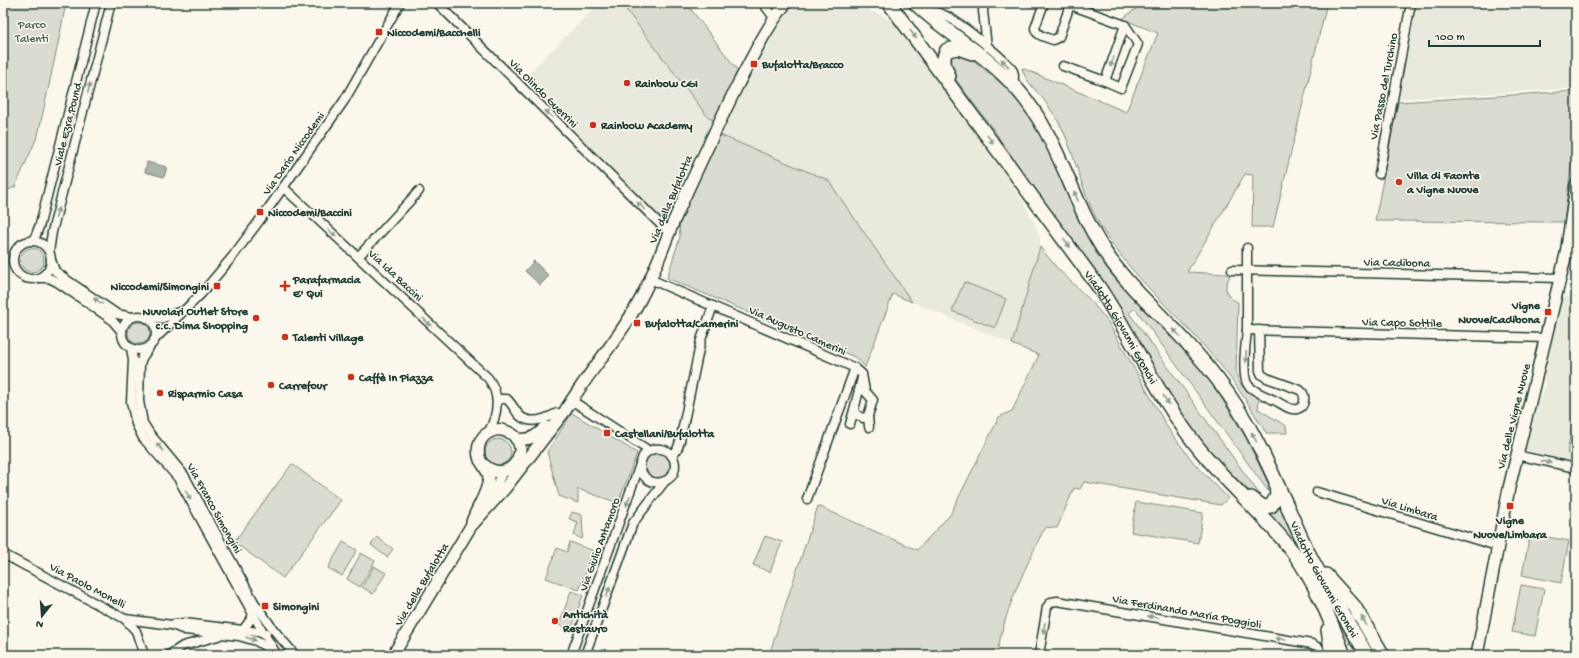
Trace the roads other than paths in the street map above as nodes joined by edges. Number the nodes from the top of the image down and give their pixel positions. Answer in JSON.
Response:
{"nodes":[{"id":1,"x":96,"y":3,"type":"edge"},
{"id":2,"x":111,"y":3,"type":"edge"},
{"id":3,"x":400,"y":3,"type":"edge"},
{"id":4,"x":437,"y":3,"type":"edge"},
{"id":5,"x":763,"y":3,"type":"edge"},
{"id":6,"x":786,"y":3,"type":"edge"},
{"id":7,"x":889,"y":3,"type":"edge"},
{"id":8,"x":984,"y":3,"type":"edge"},
{"id":9,"x":1044,"y":3,"type":"edge"},
{"id":10,"x":1411,"y":3,"type":"edge"},
{"id":11,"x":1068,"y":4,"type":"edge"},
{"id":12,"x":918,"y":6,"type":"edge"},
{"id":13,"x":983,"y":17,"type":"junction"},
{"id":14,"x":774,"y":19,"type":"junction"},
{"id":15,"x":1125,"y":25,"type":"junction"},
{"id":16,"x":967,"y":31,"type":"junction"},
{"id":17,"x":86,"y":40,"type":"junction"},
{"id":18,"x":100,"y":44,"type":"junction"},
{"id":19,"x":987,"y":47,"type":"junction"},
{"id":20,"x":991,"y":64,"type":"junction"},
{"id":21,"x":1063,"y":66,"type":"dead end"},
{"id":22,"x":1105,"y":82,"type":"junction"},
{"id":23,"x":1012,"y":83,"type":"junction"},
{"id":24,"x":967,"y":107,"type":"junction"},
{"id":25,"x":54,"y":168,"type":"junction"},
{"id":26,"x":68,"y":172,"type":"junction"},
{"id":27,"x":1379,"y":174,"type":"dead end"},
{"id":28,"x":1576,"y":185,"type":"edge"},
{"id":29,"x":284,"y":188,"type":"junction"},
{"id":30,"x":419,"y":191,"type":"dead end"},
{"id":31,"x":1574,"y":214,"type":"edge"},
{"id":32,"x":669,"y":233,"type":"junction"},
{"id":33,"x":32,"y":241,"type":"junction"},
{"id":34,"x":1247,"y":248,"type":"dead end"},
{"id":35,"x":50,"y":255,"type":"junction"},
{"id":36,"x":358,"y":256,"type":"junction"},
{"id":37,"x":1232,"y":270,"type":"dead end"},
{"id":38,"x":1247,"y":270,"type":"junction"},
{"id":39,"x":40,"y":278,"type":"junction"},
{"id":40,"x":1560,"y":278,"type":"junction"},
{"id":41,"x":650,"y":279,"type":"junction"},
{"id":42,"x":190,"y":305,"type":"junction"},
{"id":43,"x":713,"y":306,"type":"junction"},
{"id":44,"x":132,"y":317,"type":"junction"},
{"id":45,"x":147,"y":318,"type":"junction"},
{"id":46,"x":1247,"y":330,"type":"junction"},
{"id":47,"x":1259,"y":330,"type":"junction"},
{"id":48,"x":122,"y":332,"type":"junction"},
{"id":49,"x":1545,"y":338,"type":"junction"},
{"id":50,"x":152,"y":343,"type":"junction"},
{"id":51,"x":131,"y":348,"type":"junction"},
{"id":52,"x":856,"y":368,"type":"junction"},
{"id":53,"x":862,"y":378,"type":"junction"},
{"id":54,"x":497,"y":399,"type":"junction"},
{"id":55,"x":571,"y":400,"type":"junction"},
{"id":56,"x":854,"y":410,"type":"junction"},
{"id":57,"x":557,"y":413,"type":"junction"},
{"id":58,"x":868,"y":416,"type":"junction"},
{"id":59,"x":850,"y":424,"type":"dead end"},
{"id":60,"x":869,"y":426,"type":"dead end"},
{"id":61,"x":488,"y":433,"type":"junction"},
{"id":62,"x":516,"y":438,"type":"junction"},
{"id":63,"x":543,"y":440,"type":"junction"},
{"id":64,"x":648,"y":451,"type":"junction"},
{"id":65,"x":672,"y":455,"type":"junction"},
{"id":66,"x":1516,"y":455,"type":"junction"},
{"id":67,"x":1265,"y":456,"type":"junction"},
{"id":68,"x":518,"y":460,"type":"junction"},
{"id":69,"x":640,"y":464,"type":"junction"},
{"id":70,"x":484,"y":465,"type":"junction"},
{"id":71,"x":1576,"y":468,"type":"edge"},
{"id":72,"x":502,"y":472,"type":"junction"},
{"id":73,"x":1224,"y":477,"type":"junction"},
{"id":74,"x":665,"y":481,"type":"junction"},
{"id":75,"x":1317,"y":492,"type":"dead end"},
{"id":76,"x":807,"y":500,"type":"dead end"},
{"id":77,"x":482,"y":515,"type":"junction"},
{"id":78,"x":472,"y":526,"type":"junction"},
{"id":79,"x":1497,"y":546,"type":"junction"},
{"id":80,"x":3,"y":554,"type":"edge"},
{"id":81,"x":1313,"y":561,"type":"junction"},
{"id":82,"x":1326,"y":612,"type":"junction"},
{"id":83,"x":253,"y":614,"type":"junction"},
{"id":84,"x":125,"y":619,"type":"junction"},
{"id":85,"x":172,"y":625,"type":"junction"},
{"id":86,"x":243,"y":630,"type":"junction"},
{"id":87,"x":263,"y":632,"type":"junction"},
{"id":88,"x":223,"y":634,"type":"junction"},
{"id":89,"x":1320,"y":652,"type":"edge"},
{"id":90,"x":277,"y":654,"type":"edge"},
{"id":91,"x":144,"y":655,"type":"edge"},
{"id":92,"x":169,"y":655,"type":"edge"},
{"id":93,"x":289,"y":655,"type":"edge"},
{"id":94,"x":295,"y":655,"type":"edge"},
{"id":95,"x":393,"y":655,"type":"edge"},
{"id":96,"x":571,"y":655,"type":"edge"},
{"id":97,"x":585,"y":655,"type":"edge"},
{"id":98,"x":1039,"y":655,"type":"edge"},
{"id":99,"x":1332,"y":655,"type":"edge"},
{"id":100,"x":1344,"y":655,"type":"edge"},
{"id":101,"x":1367,"y":655,"type":"edge"},
{"id":102,"x":1383,"y":655,"type":"edge"},
{"id":103,"x":1477,"y":655,"type":"edge"}],
"edges":[{"from":1,"to":17,"type":"street","name":"Viale Ezra Pound"},
{"from":2,"to":18,"type":"street","name":"Viale Ezra Pound"},
{"from":3,"to":29,"type":"street","name":"Via Dario Niccodemi"},
{"from":32,"to":4,"type":"street","name":"Via Olindo Guerrini","one_way":true},
{"from":5,"to":14,"type":"street"},
{"from":6,"to":14,"type":"street","name":"Via della Bufalotta"},
{"from":7,"to":24,"type":"main road","name":"Viadotto Giovanni Gronchi","one_way":true},
{"from":8,"to":13,"type":"street"},
{"from":9,"to":11,"type":"street"},
{"from":10,"to":27,"type":"street","name":"Via Passo del Turchino"},
{"from":11,"to":15,"type":"street"},
{"from":12,"to":16,"type":"street","name":"Viadotto Giovanni Gronchi"},
{"from":12,"to":20,"type":"main road","name":"Viadotto Giovanni Gronchi"},
{"from":13,"to":16,"type":"street"},
{"from":13,"to":19,"type":"street"},
{"from":14,"to":32,"type":"street","name":"Via della Bufalotta"},
{"from":15,"to":22,"type":"street","one_way":true},
{"from":15,"to":22,"type":"street"},
{"from":16,"to":19,"type":"street","name":"Viadotto Giovanni Gronchi"},
{"from":17,"to":18,"type":"street"},
{"from":17,"to":25,"type":"street","name":"Viale Ezra Pound"},
{"from":26,"to":18,"type":"street","name":"Viale Ezra Pound","one_way":true},
{"from":23,"to":19,"type":"street","name":"Viadotto Giovanni Gronchi","one_way":true},
{"from":20,"to":23,"type":"main road","name":"Viadotto Giovanni Gronchi"},
{"from":20,"to":24,"type":"main road"},
{"from":21,"to":22,"type":"street"},
{"from":67,"to":23,"type":"main road","name":"Viadotto Giovanni Gronchi","one_way":true},
{"from":24,"to":73,"type":"main road","name":"Viadotto Giovanni Gronchi","one_way":true},
{"from":25,"to":26,"type":"street"},
{"from":25,"to":33,"type":"street","name":"Viale Ezra Pound"},
{"from":35,"to":26,"type":"street","name":"Viale Ezra Pound","one_way":true},
{"from":28,"to":31,"type":"street","name":"Via delle Vigne Nuove"},
{"from":29,"to":36,"type":"street","name":"Via Ida Baccini","one_way":true},
{"from":29,"to":42,"type":"street","name":"Via Dario Niccodemi"},
{"from":30,"to":36,"type":"street"},
{"from":31,"to":40,"type":"street","name":"Via delle Vigne Nuove"},
{"from":32,"to":41,"type":"street","name":"Via della Bufalotta"},
{"from":33,"to":35,"type":"street"},
{"from":33,"to":39,"type":"street"},
{"from":34,"to":38,"type":"street"},
{"from":35,"to":39,"type":"street"},
{"from":44,"to":35,"type":"street","one_way":true},
{"from":36,"to":54,"type":"street","name":"Via Ida Baccini","one_way":true},
{"from":37,"to":38,"type":"street","name":"Via Cadibona"},
{"from":38,"to":40,"type":"street","name":"Via Cadibona"},
{"from":38,"to":46,"type":"street"},
{"from":39,"to":48,"type":"street"},
{"from":40,"to":49,"type":"street","name":"Via delle Vigne Nuove"},
{"from":41,"to":43,"type":"street","name":"Via Augusto Camerini"},
{"from":41,"to":55,"type":"street","name":"Via della Bufalotta"},
{"from":42,"to":45,"type":"street","name":"Via Dario Niccodemi"},
{"from":42,"to":50,"type":"street","name":"Via Dario Niccodemi"},
{"from":43,"to":52,"type":"street","name":"Via Augusto Camerini"},
{"from":43,"to":65,"type":"street"},
{"from":44,"to":45,"type":"street"},
{"from":44,"to":48,"type":"street"},
{"from":45,"to":50,"type":"street"},
{"from":46,"to":47,"type":"street","name":"Via Capo Sottile"},
{"from":46,"to":47,"type":"street","one_way":true},
{"from":47,"to":49,"type":"street","name":"Via Capo Sottile"},
{"from":48,"to":51,"type":"street"},
{"from":49,"to":66,"type":"street","name":"Via delle Vigne Nuove"},
{"from":50,"to":51,"type":"street"},
{"from":94,"to":50,"type":"street","name":"Via Franco Simongini","one_way":true},
{"from":51,"to":83,"type":"street","name":"Via Franco Simongini","one_way":true},
{"from":52,"to":53,"type":"street"},
{"from":52,"to":76,"type":"street","name":"Via Augusto Camerini"},
{"from":53,"to":56,"type":"street"},
{"from":53,"to":58,"type":"street"},
{"from":54,"to":57,"type":"street"},
{"from":54,"to":61,"type":"street"},
{"from":55,"to":57,"type":"street","name":"Via della Bufalotta"},
{"from":55,"to":63,"type":"street","name":"Via della Bufalotta"},
{"from":55,"to":64,"type":"street"},
{"from":56,"to":58,"type":"street"},
{"from":56,"to":59,"type":"street"},
{"from":57,"to":62,"type":"street","name":"Via della Bufalotta"},
{"from":58,"to":60,"type":"street"},
{"from":61,"to":62,"type":"street","name":"Via della Bufalotta"},
{"from":61,"to":70,"type":"street","name":"Via della Bufalotta"},
{"from":62,"to":68,"type":"street"},
{"from":63,"to":68,"type":"street","name":"Via della Bufalotta"},
{"from":63,"to":77,"type":"street","name":"Via della Bufalotta"},
{"from":64,"to":65,"type":"street"},
{"from":64,"to":69,"type":"street","name":"Via Giulio Antamoro"},
{"from":65,"to":74,"type":"street","name":"Via Giulio Antamoro"},
{"from":66,"to":71,"type":"street","one_way":true},
{"from":66,"to":79,"type":"street","name":"Via delle Vigne Nuove"},
{"from":67,"to":73,"type":"main road"},
{"from":67,"to":81,"type":"main road","name":"Viadotto Giovanni Gronchi"},
{"from":68,"to":72,"type":"street","name":"Via della Bufalotta"},
{"from":69,"to":74,"type":"street"},
{"from":69,"to":96,"type":"street","name":"Via Giulio Antamoro","one_way":true},
{"from":70,"to":72,"type":"street"},
{"from":70,"to":78,"type":"street","name":"Via della Bufalotta"},
{"from":72,"to":77,"type":"street","name":"Via della Bufalotta"},
{"from":73,"to":82,"type":"main road","name":"Viadotto Giovanni Gronchi"},
{"from":97,"to":74,"type":"street","name":"Via Giulio Antamoro","one_way":true},
{"from":75,"to":79,"type":"street","name":"Via Limbara"},
{"from":77,"to":78,"type":"street","name":"Via della Bufalotta"},
{"from":78,"to":95,"type":"street","name":"Via della Bufalotta"},
{"from":79,"to":103,"type":"street","name":"Via delle Vigne Nuove"},
{"from":80,"to":84,"type":"street","name":"Via Paolo Monelli"},
{"from":81,"to":101,"type":"main road","name":"Viadotto Giovanni Gronchi"},
{"from":102,"to":81,"type":"main road","one_way":true},
{"from":82,"to":99,"type":"main road"},
{"from":82,"to":100,"type":"main road","name":"Viadotto Giovanni Gronchi"},
{"from":83,"to":86,"type":"street"},
{"from":83,"to":87,"type":"street","name":"Via Franco Simongini"},
{"from":84,"to":85,"type":"street"},
{"from":84,"to":91,"type":"street","name":"Via Paolo Monelli"},
{"from":85,"to":86,"type":"street"},
{"from":85,"to":88,"type":"street"},
{"from":86,"to":87,"type":"street"},
{"from":87,"to":90,"type":"street","name":"Via Franco Simongini"},
{"from":87,"to":93,"type":"street"},
{"from":88,"to":90,"type":"street","one_way":true},
{"from":88,"to":92,"type":"street"},
{"from":89,"to":98,"type":"street","name":"Via Ferdinando Maria Poggioli","one_way":true}]}
